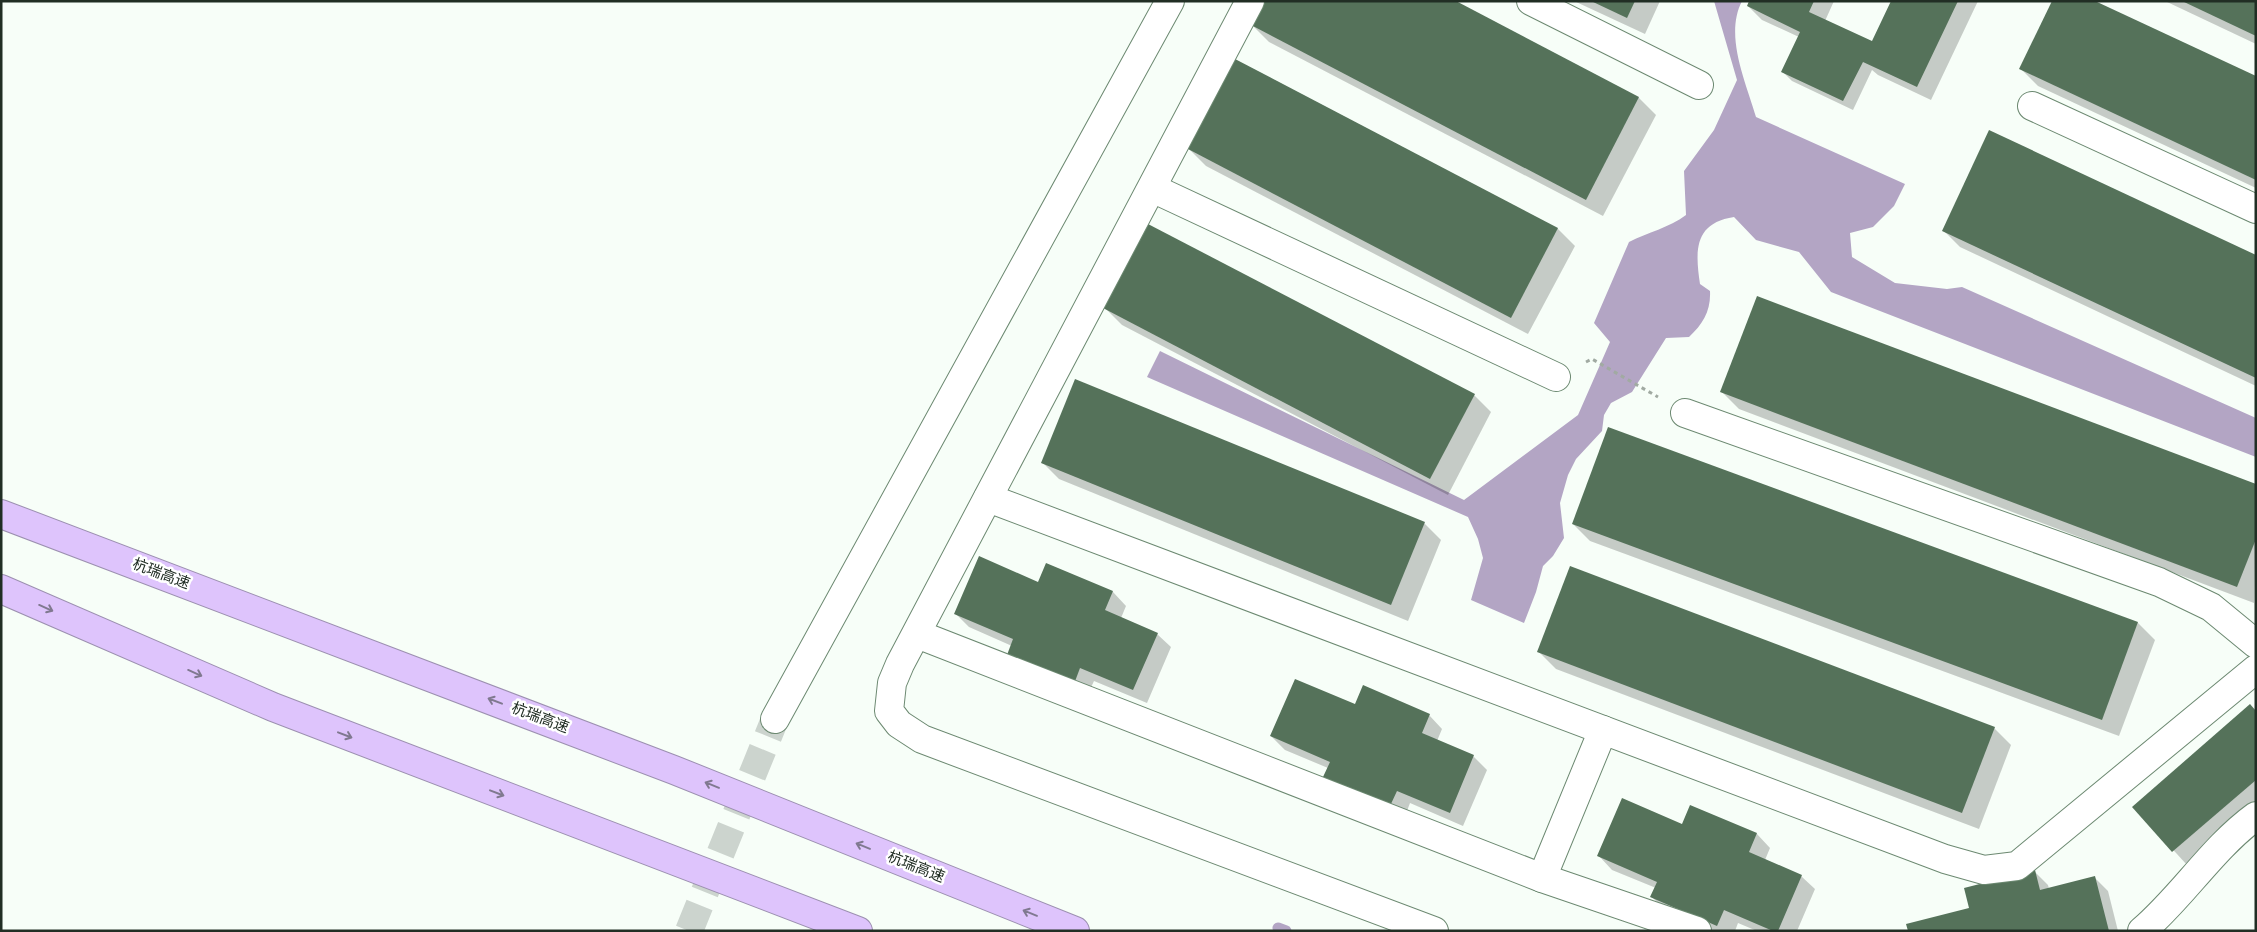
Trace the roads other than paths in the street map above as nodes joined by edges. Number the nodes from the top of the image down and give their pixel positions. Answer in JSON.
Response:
{"nodes":[{"id":1,"x":1170,"y":1,"type":"edge"},
{"id":2,"x":1250,"y":1,"type":"edge"},
{"id":3,"x":1531,"y":1,"type":"edge"},
{"id":4,"x":1699,"y":85,"type":"dead end"},
{"id":5,"x":2032,"y":106,"type":"dead end"},
{"id":6,"x":1152,"y":188,"type":"junction"},
{"id":7,"x":2256,"y":209,"type":"edge"},
{"id":8,"x":1556,"y":377,"type":"dead end"},
{"id":9,"x":1685,"y":413,"type":"dead end"},
{"id":10,"x":988,"y":498,"type":"junction"},
{"id":11,"x":1,"y":514,"type":"edge"},
{"id":12,"x":1,"y":589,"type":"edge"},
{"id":13,"x":917,"y":634,"type":"junction"},
{"id":14,"x":2256,"y":644,"type":"edge"},
{"id":15,"x":2256,"y":669,"type":"edge"},
{"id":16,"x":775,"y":719,"type":"tunnel mouth"},
{"id":17,"x":1603,"y":730,"type":"junction"},
{"id":18,"x":2256,"y":816,"type":"edge"},
{"id":19,"x":1542,"y":878,"type":"junction"},
{"id":20,"x":858,"y":931,"type":"edge"},
{"id":21,"x":1075,"y":931,"type":"edge"},
{"id":22,"x":1434,"y":931,"type":"edge"},
{"id":23,"x":1697,"y":931,"type":"edge"},
{"id":24,"x":2142,"y":931,"type":"edge"}],
"edges":[{"from":1,"to":16,"type":"street"},
{"from":2,"to":6,"type":"street"},
{"from":3,"to":4,"type":"street"},
{"from":5,"to":7,"type":"street"},
{"from":6,"to":8,"type":"street"},
{"from":6,"to":10,"type":"street"},
{"from":9,"to":14,"type":"street"},
{"from":10,"to":13,"type":"street"},
{"from":10,"to":17,"type":"street"},
{"from":21,"to":11,"type":"highway","name":"杭瑞高速","one_way":true},
{"from":12,"to":20,"type":"highway","one_way":true},
{"from":13,"to":19,"type":"street"},
{"from":13,"to":22,"type":"street"},
{"from":15,"to":17,"type":"street"},
{"from":17,"to":19,"type":"street"},
{"from":18,"to":24,"type":"street"},
{"from":19,"to":23,"type":"street"}]}
